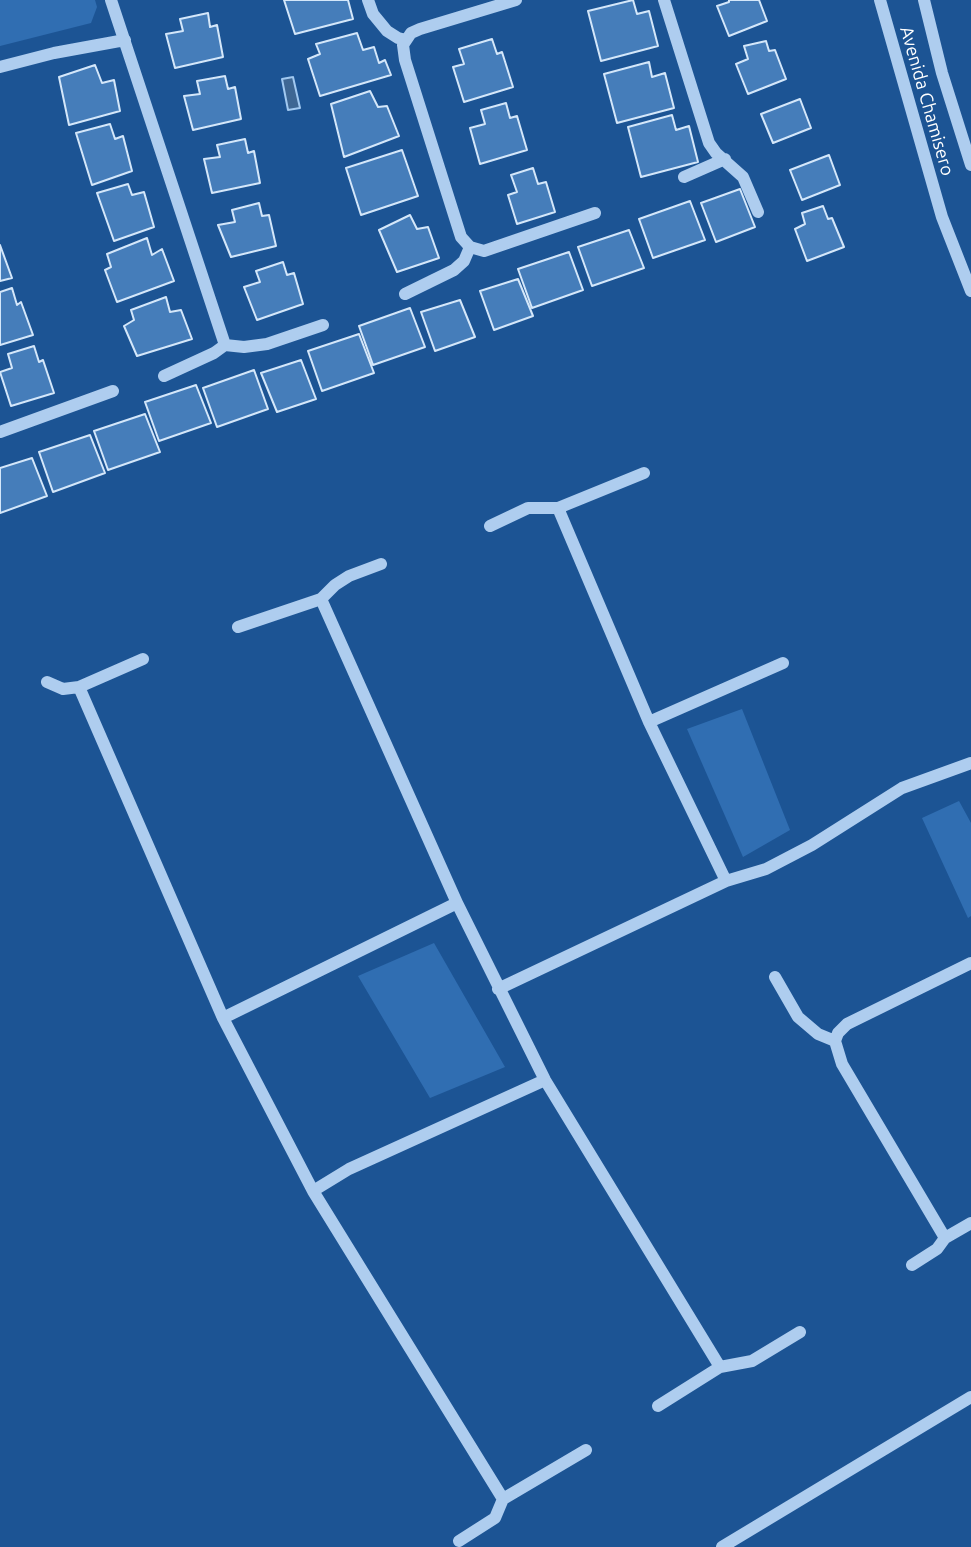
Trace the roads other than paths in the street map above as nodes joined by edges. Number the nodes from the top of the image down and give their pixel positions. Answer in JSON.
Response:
{"nodes":[{"id":1,"x":111,"y":0,"type":"edge"},
{"id":2,"x":368,"y":0,"type":"edge"},
{"id":3,"x":516,"y":0,"type":"edge"},
{"id":4,"x":664,"y":0,"type":"edge"},
{"id":5,"x":880,"y":0,"type":"edge"},
{"id":6,"x":924,"y":0,"type":"edge"},
{"id":7,"x":125,"y":40,"type":"junction"},
{"id":8,"x":406,"y":40,"type":"junction"},
{"id":9,"x":0,"y":67,"type":"edge"},
{"id":10,"x":725,"y":159,"type":"junction"},
{"id":11,"x":971,"y":165,"type":"edge"},
{"id":12,"x":684,"y":177,"type":"dead end"},
{"id":13,"x":758,"y":212,"type":"dead end"},
{"id":14,"x":595,"y":213,"type":"dead end"},
{"id":15,"x":470,"y":247,"type":"junction"},
{"id":16,"x":971,"y":291,"type":"edge"},
{"id":17,"x":405,"y":294,"type":"dead end"},
{"id":18,"x":323,"y":325,"type":"dead end"},
{"id":19,"x":225,"y":345,"type":"junction"},
{"id":20,"x":164,"y":376,"type":"dead end"},
{"id":21,"x":113,"y":391,"type":"dead end"},
{"id":22,"x":0,"y":432,"type":"edge"},
{"id":23,"x":645,"y":473,"type":"dead end"},
{"id":24,"x":558,"y":508,"type":"junction"},
{"id":25,"x":490,"y":526,"type":"dead end"},
{"id":26,"x":381,"y":564,"type":"dead end"},
{"id":27,"x":321,"y":599,"type":"junction"},
{"id":28,"x":238,"y":627,"type":"dead end"},
{"id":29,"x":143,"y":659,"type":"dead end"},
{"id":30,"x":783,"y":663,"type":"dead end"},
{"id":31,"x":47,"y":682,"type":"dead end"},
{"id":32,"x":79,"y":687,"type":"junction"},
{"id":33,"x":649,"y":723,"type":"junction"},
{"id":34,"x":970,"y":764,"type":"edge"},
{"id":35,"x":726,"y":881,"type":"junction"},
{"id":36,"x":457,"y":903,"type":"junction"},
{"id":37,"x":971,"y":963,"type":"edge"},
{"id":38,"x":775,"y":977,"type":"dead end"},
{"id":39,"x":498,"y":989,"type":"junction"},
{"id":40,"x":223,"y":1018,"type":"junction"},
{"id":41,"x":835,"y":1041,"type":"junction"},
{"id":42,"x":545,"y":1080,"type":"junction"},
{"id":43,"x":313,"y":1191,"type":"junction"},
{"id":44,"x":971,"y":1223,"type":"edge"},
{"id":45,"x":945,"y":1238,"type":"junction"},
{"id":46,"x":912,"y":1265,"type":"dead end"},
{"id":47,"x":800,"y":1332,"type":"dead end"},
{"id":48,"x":720,"y":1367,"type":"junction"},
{"id":49,"x":971,"y":1397,"type":"edge"},
{"id":50,"x":658,"y":1406,"type":"dead end"},
{"id":51,"x":586,"y":1450,"type":"dead end"},
{"id":52,"x":503,"y":1499,"type":"junction"},
{"id":53,"x":459,"y":1541,"type":"dead end"},
{"id":54,"x":722,"y":1547,"type":"edge"}],
"edges":[{"from":1,"to":7,"type":"street"},
{"from":2,"to":8,"type":"street"},
{"from":3,"to":8,"type":"street"},
{"from":4,"to":10,"type":"street"},
{"from":5,"to":16,"type":"street","name":"Avenida Chamisero"},
{"from":6,"to":11,"type":"street","name":"Avenida Chamisero"},
{"from":7,"to":9,"type":"street"},
{"from":7,"to":19,"type":"street"},
{"from":8,"to":15,"type":"street"},
{"from":10,"to":12,"type":"street"},
{"from":10,"to":13,"type":"street"},
{"from":14,"to":15,"type":"street"},
{"from":15,"to":17,"type":"street"},
{"from":18,"to":19,"type":"street"},
{"from":19,"to":20,"type":"street"},
{"from":21,"to":22,"type":"street"},
{"from":23,"to":24,"type":"street"},
{"from":24,"to":25,"type":"street"},
{"from":24,"to":33,"type":"street"},
{"from":26,"to":27,"type":"street"},
{"from":27,"to":28,"type":"street"},
{"from":27,"to":36,"type":"street"},
{"from":29,"to":32,"type":"street"},
{"from":30,"to":33,"type":"street"},
{"from":31,"to":32,"type":"street"},
{"from":32,"to":40,"type":"street"},
{"from":33,"to":35,"type":"street"},
{"from":34,"to":35,"type":"street"},
{"from":35,"to":39,"type":"street"},
{"from":36,"to":39,"type":"street"},
{"from":36,"to":40,"type":"street"},
{"from":37,"to":41,"type":"street"},
{"from":38,"to":41,"type":"street"},
{"from":39,"to":42,"type":"street"},
{"from":40,"to":43,"type":"street"},
{"from":41,"to":45,"type":"street"},
{"from":42,"to":43,"type":"street"},
{"from":42,"to":48,"type":"street"},
{"from":43,"to":52,"type":"street"},
{"from":44,"to":45,"type":"street"},
{"from":45,"to":46,"type":"street"},
{"from":47,"to":48,"type":"street"},
{"from":48,"to":50,"type":"street"},
{"from":49,"to":54,"type":"street"},
{"from":51,"to":52,"type":"street"},
{"from":52,"to":53,"type":"street"}]}
